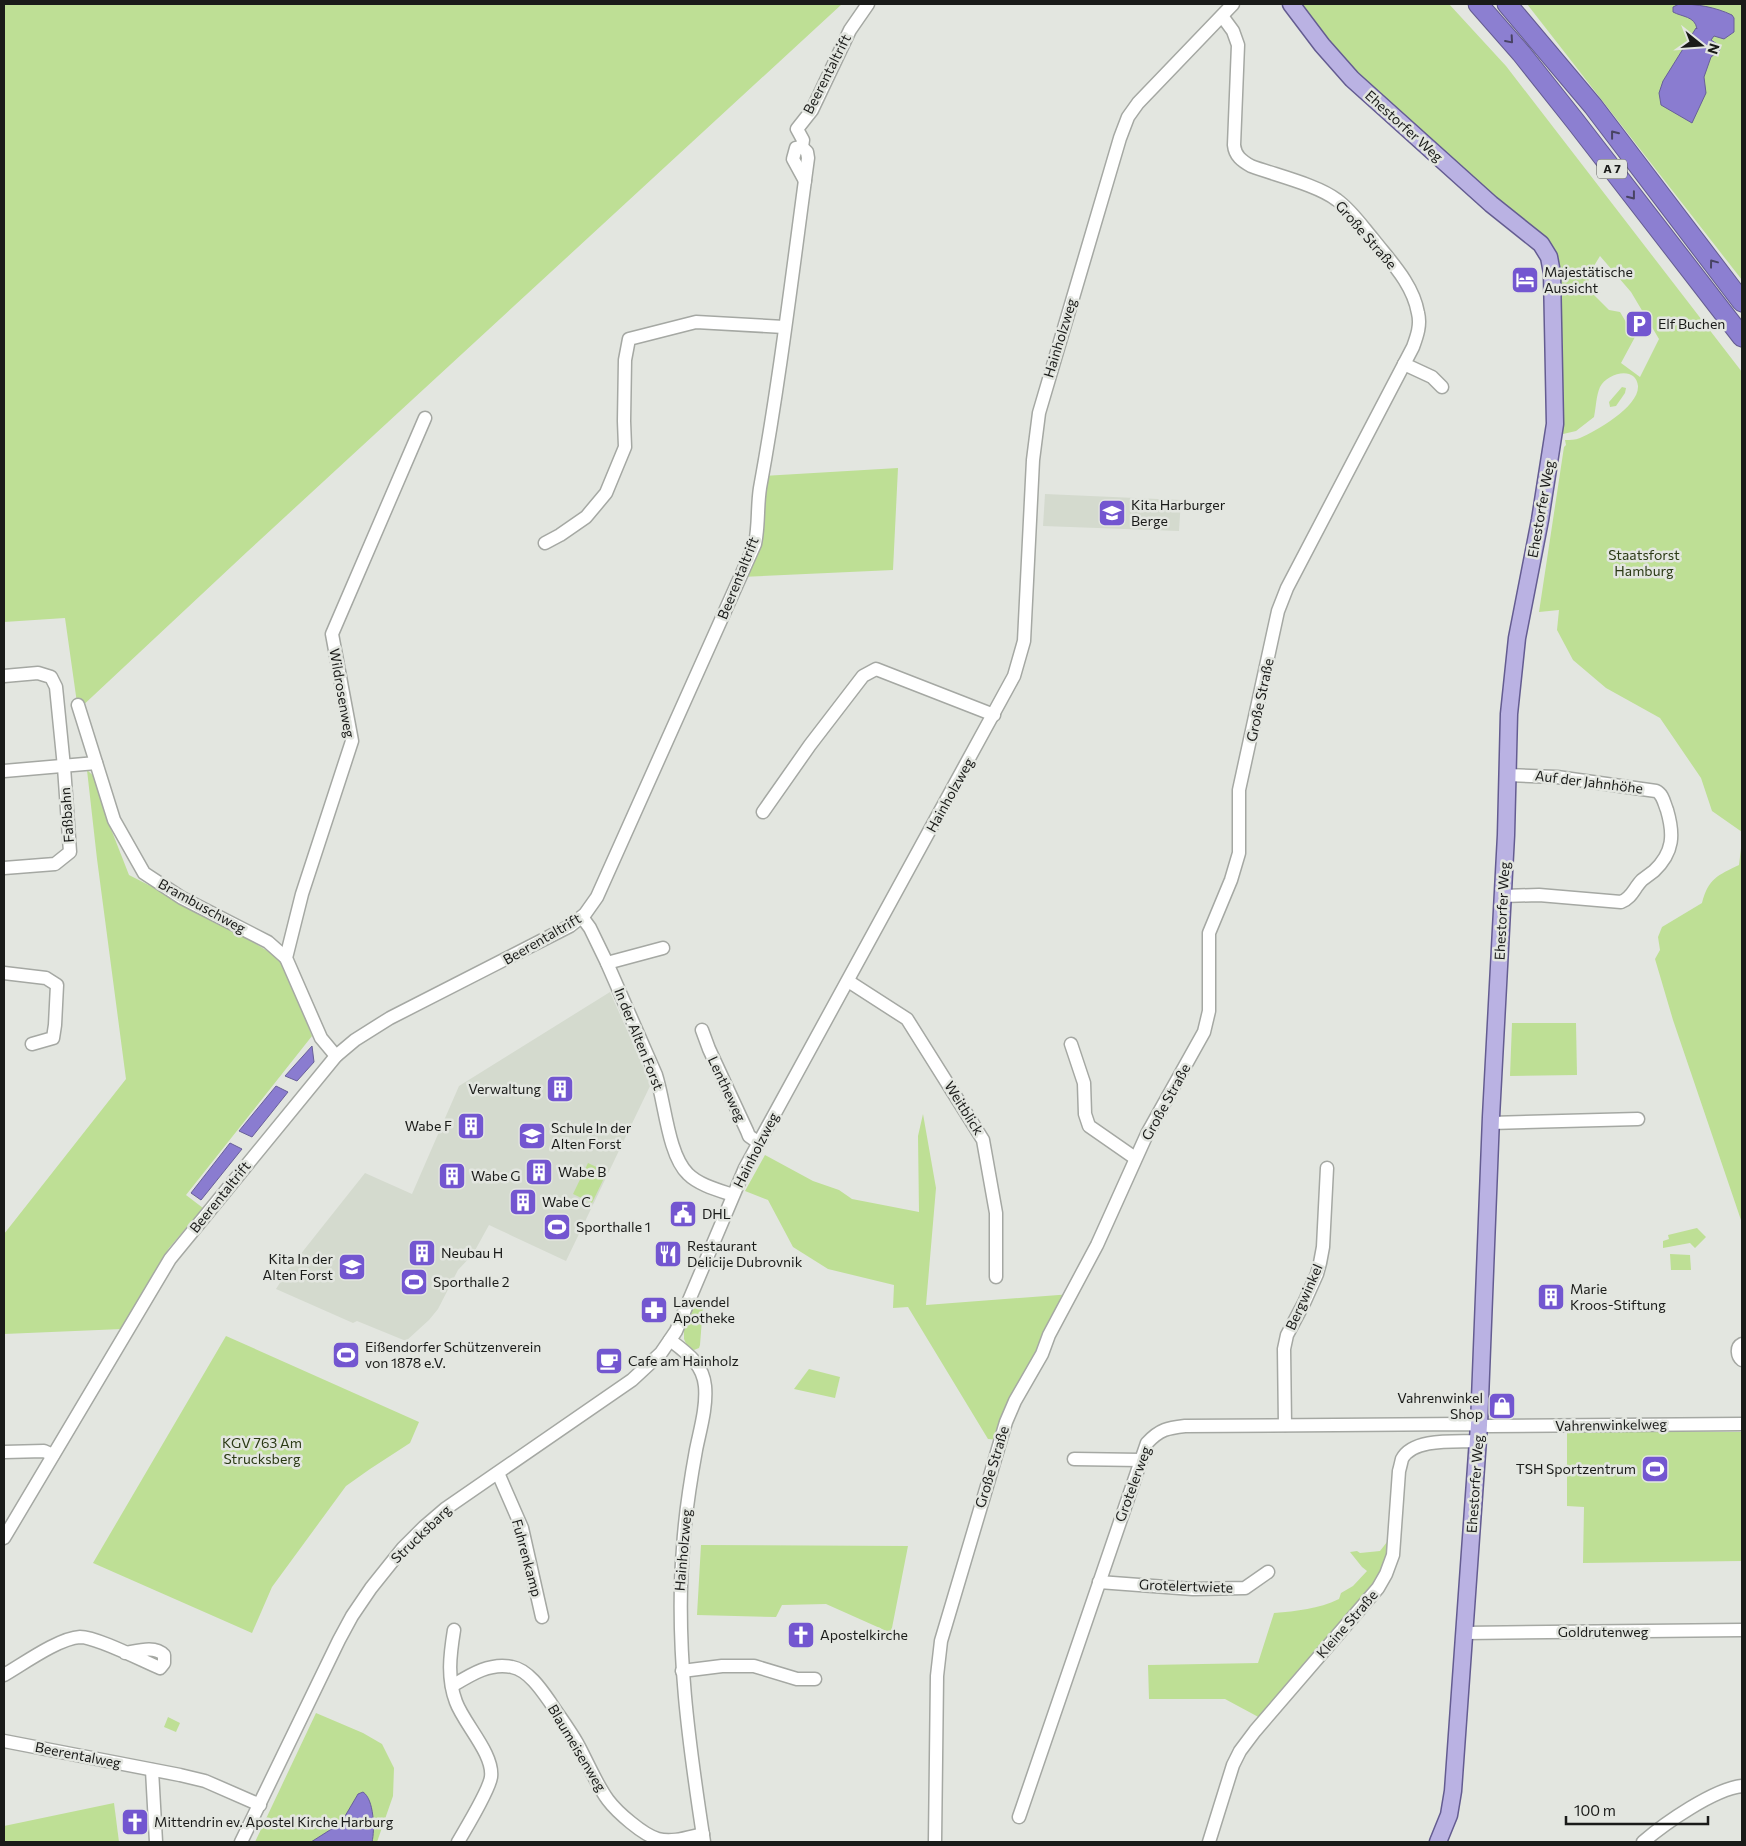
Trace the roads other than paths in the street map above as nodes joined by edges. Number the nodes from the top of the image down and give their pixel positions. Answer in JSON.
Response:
{"nodes":[{"id":1,"x":868,"y":4,"type":"edge"},
{"id":2,"x":1233,"y":4,"type":"edge"},
{"id":3,"x":1291,"y":4,"type":"edge"},
{"id":4,"x":1478,"y":4,"type":"edge"},
{"id":5,"x":1506,"y":4,"type":"edge"},
{"id":6,"x":1222,"y":16,"type":"junction"},
{"id":7,"x":1742,"y":302,"type":"edge"},
{"id":8,"x":784,"y":327,"type":"junction"},
{"id":9,"x":1742,"y":337,"type":"edge"},
{"id":10,"x":1404,"y":364,"type":"junction"},
{"id":11,"x":1442,"y":387,"type":"dead end"},
{"id":12,"x":426,"y":418,"type":"dead end"},
{"id":13,"x":546,"y":543,"type":"dead end"},
{"id":14,"x":4,"y":676,"type":"edge"},
{"id":15,"x":78,"y":705,"type":"dead end"},
{"id":16,"x":994,"y":715,"type":"junction"},
{"id":17,"x":96,"y":763,"type":"junction"},
{"id":18,"x":64,"y":766,"type":"junction"},
{"id":19,"x":4,"y":771,"type":"edge"},
{"id":20,"x":1508,"y":774,"type":"junction"},
{"id":21,"x":763,"y":812,"type":"dead end"},
{"id":22,"x":4,"y":868,"type":"edge"},
{"id":23,"x":1503,"y":896,"type":"junction"},
{"id":24,"x":582,"y":917,"type":"junction"},
{"id":25,"x":663,"y":948,"type":"dead end"},
{"id":26,"x":286,"y":958,"type":"junction"},
{"id":27,"x":607,"y":963,"type":"junction"},
{"id":28,"x":4,"y":973,"type":"edge"},
{"id":29,"x":848,"y":981,"type":"junction"},
{"id":30,"x":702,"y":1030,"type":"dead end"},
{"id":31,"x":32,"y":1044,"type":"dead end"},
{"id":32,"x":1071,"y":1044,"type":"dead end"},
{"id":33,"x":336,"y":1056,"type":"junction"},
{"id":34,"x":1638,"y":1119,"type":"dead end"},
{"id":35,"x":1491,"y":1123,"type":"junction"},
{"id":36,"x":759,"y":1143,"type":"junction"},
{"id":37,"x":1135,"y":1158,"type":"junction"},
{"id":38,"x":1327,"y":1168,"type":"dead end"},
{"id":39,"x":733,"y":1196,"type":"junction"},
{"id":40,"x":996,"y":1277,"type":"dead end"},
{"id":41,"x":670,"y":1340,"type":"junction"},
{"id":42,"x":1742,"y":1344,"type":"edge"},
{"id":43,"x":1742,"y":1360,"type":"edge"},
{"id":44,"x":1742,"y":1424,"type":"edge"},
{"id":45,"x":1285,"y":1425,"type":"junction"},
{"id":46,"x":1479,"y":1433,"type":"junction"},
{"id":47,"x":4,"y":1452,"type":"edge"},
{"id":48,"x":53,"y":1455,"type":"junction"},
{"id":49,"x":1074,"y":1459,"type":"dead end"},
{"id":50,"x":1140,"y":1460,"type":"junction"},
{"id":51,"x":498,"y":1472,"type":"junction"},
{"id":52,"x":4,"y":1538,"type":"edge"},
{"id":53,"x":1268,"y":1572,"type":"dead end"},
{"id":54,"x":1099,"y":1582,"type":"junction"},
{"id":55,"x":542,"y":1617,"type":"dead end"},
{"id":56,"x":454,"y":1630,"type":"dead end"},
{"id":57,"x":1742,"y":1630,"type":"edge"},
{"id":58,"x":1464,"y":1633,"type":"junction"},
{"id":59,"x":126,"y":1653,"type":"dead end"},
{"id":60,"x":682,"y":1672,"type":"junction"},
{"id":61,"x":4,"y":1675,"type":"edge"},
{"id":62,"x":815,"y":1679,"type":"dead end"},
{"id":63,"x":452,"y":1686,"type":"junction"},
{"id":64,"x":4,"y":1741,"type":"edge"},
{"id":65,"x":152,"y":1770,"type":"junction"},
{"id":66,"x":1742,"y":1786,"type":"edge"},
{"id":67,"x":260,"y":1805,"type":"junction"},
{"id":68,"x":1019,"y":1817,"type":"dead end"},
{"id":69,"x":704,"y":1838,"type":"edge"},
{"id":70,"x":156,"y":1842,"type":"edge"},
{"id":71,"x":242,"y":1842,"type":"edge"},
{"id":72,"x":458,"y":1842,"type":"edge"},
{"id":73,"x":935,"y":1842,"type":"edge"},
{"id":74,"x":1209,"y":1842,"type":"edge"},
{"id":75,"x":1438,"y":1842,"type":"edge"},
{"id":76,"x":1643,"y":1842,"type":"edge"}],
"edges":[{"from":1,"to":8,"type":"street","name":"Beerentaltrift"},
{"from":2,"to":6,"type":"street","name":"Hainholzweg"},
{"from":3,"to":20,"type":"main road","name":"Ehestorfer Weg"},
{"from":4,"to":9,"type":"highway","number":"A 7","one_way":true},
{"from":7,"to":5,"type":"highway","number":"A 7","one_way":true},
{"from":6,"to":10,"type":"street","name":"Große Straße"},
{"from":6,"to":16,"type":"street","name":"Hainholzweg"},
{"from":8,"to":13,"type":"street"},
{"from":8,"to":24,"type":"street","name":"Beerentaltrift"},
{"from":10,"to":11,"type":"street"},
{"from":10,"to":37,"type":"street","name":"Große Straße"},
{"from":12,"to":26,"type":"street","name":"Wildrosenweg"},
{"from":14,"to":18,"type":"street"},
{"from":15,"to":17,"type":"street","name":"Brambuschweg"},
{"from":16,"to":21,"type":"street"},
{"from":16,"to":29,"type":"street","name":"Hainholzweg"},
{"from":17,"to":18,"type":"street"},
{"from":17,"to":26,"type":"street","name":"Brambuschweg"},
{"from":18,"to":19,"type":"street"},
{"from":18,"to":22,"type":"street","name":"Faßbahn"},
{"from":20,"to":23,"type":"main road","name":"Ehestorfer Weg"},
{"from":20,"to":23,"type":"street","name":"Auf der Jahnhöhe"},
{"from":23,"to":35,"type":"main road","name":"Ehestorfer Weg"},
{"from":24,"to":27,"type":"street","name":"In der Alten Forst"},
{"from":24,"to":33,"type":"street","name":"Beerentaltrift"},
{"from":25,"to":27,"type":"street"},
{"from":26,"to":33,"type":"street"},
{"from":27,"to":39,"type":"street","name":"In der Alten Forst"},
{"from":28,"to":31,"type":"street"},
{"from":29,"to":36,"type":"street","name":"Hainholzweg"},
{"from":29,"to":40,"type":"street","name":"Weitblick"},
{"from":30,"to":36,"type":"street","name":"Lentheweg"},
{"from":32,"to":37,"type":"street"},
{"from":33,"to":48,"type":"street","name":"Beerentaltrift"},
{"from":34,"to":35,"type":"street"},
{"from":35,"to":46,"type":"main road","name":"Ehestorfer Weg"},
{"from":36,"to":39,"type":"street","name":"Hainholzweg"},
{"from":37,"to":73,"type":"street","name":"Große Straße"},
{"from":38,"to":45,"type":"street","name":"Bergwinkel"},
{"from":39,"to":41,"type":"street","name":"Hainholzweg"},
{"from":41,"to":51,"type":"street","name":"Strucksbarg"},
{"from":41,"to":60,"type":"street","name":"Hainholzweg"},
{"from":42,"to":43,"type":"street"},
{"from":44,"to":46,"type":"street","name":"Vahrenwinkelweg"},
{"from":45,"to":46,"type":"street","name":"Grotelerweg"},
{"from":45,"to":50,"type":"street","name":"Grotelerweg"},
{"from":46,"to":58,"type":"main road","name":"Ehestorfer Weg"},
{"from":46,"to":74,"type":"street","name":"Kleine Straße"},
{"from":47,"to":48,"type":"street"},
{"from":48,"to":52,"type":"street","name":"Beerentaltrift"},
{"from":49,"to":50,"type":"street"},
{"from":50,"to":54,"type":"street","name":"Grotelerweg"},
{"from":51,"to":55,"type":"street","name":"Fuhrenkamp"},
{"from":51,"to":67,"type":"street","name":"Strucksbarg"},
{"from":53,"to":54,"type":"street","name":"Grotelertwiete"},
{"from":54,"to":68,"type":"street","name":"Grotelerweg"},
{"from":56,"to":63,"type":"street"},
{"from":57,"to":58,"type":"street","name":"Goldrutenweg"},
{"from":58,"to":75,"type":"main road","name":"Ehestorfer Weg"},
{"from":59,"to":61,"type":"street"},
{"from":60,"to":62,"type":"street"},
{"from":60,"to":69,"type":"street","name":"Hainholzweg"},
{"from":63,"to":69,"type":"street","name":"Blaumeisenweg"},
{"from":63,"to":72,"type":"street"},
{"from":64,"to":65,"type":"street","name":"Beerentalweg"},
{"from":65,"to":67,"type":"street","name":"Beerentalweg"},
{"from":65,"to":70,"type":"street"},
{"from":66,"to":76,"type":"street"},
{"from":67,"to":71,"type":"street"}]}
